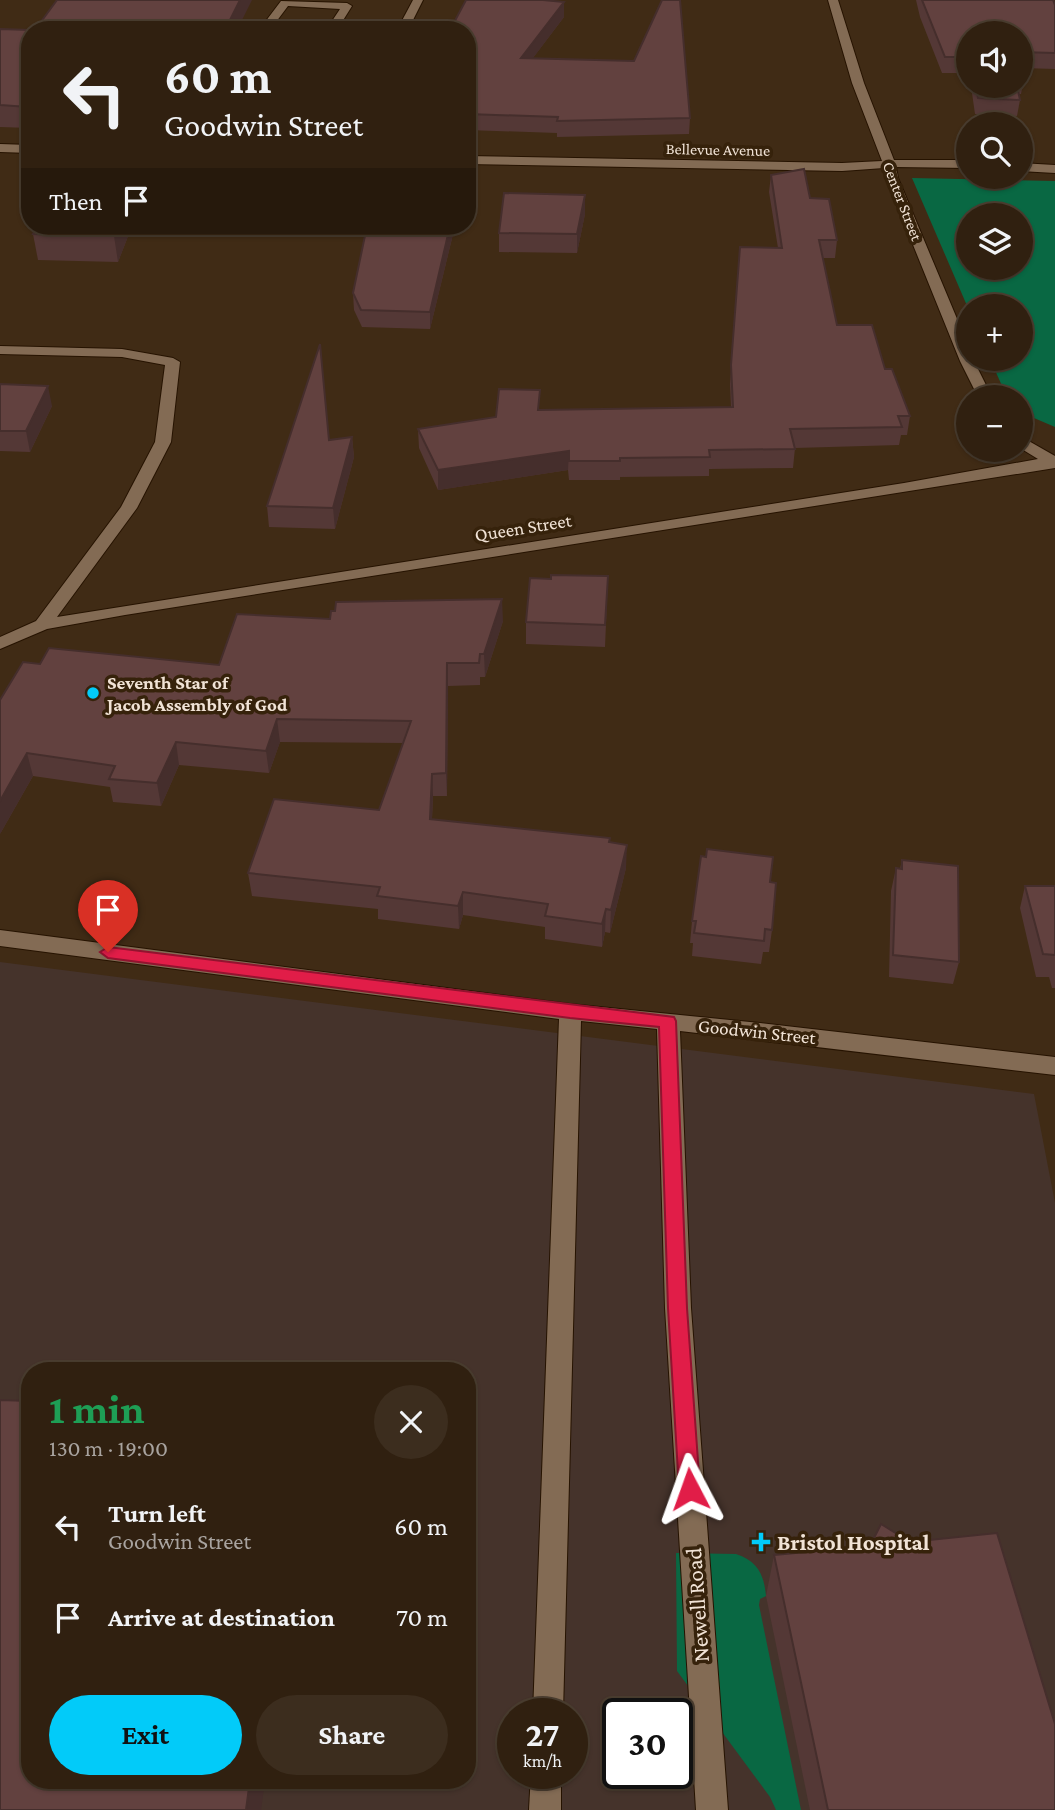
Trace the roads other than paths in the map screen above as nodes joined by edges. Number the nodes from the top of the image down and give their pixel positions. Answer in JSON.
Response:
{"nodes":[{"id":1,"x":418,"y":0,"type":"edge"},
{"id":2,"x":833,"y":0,"type":"edge"},
{"id":3,"x":271,"y":21,"type":"edge"},
{"id":4,"x":337,"y":21,"type":"edge"},
{"id":5,"x":407,"y":21,"type":"edge"},
{"id":6,"x":0,"y":148,"type":"edge"},
{"id":7,"x":21,"y":149,"type":"edge"},
{"id":8,"x":476,"y":160,"type":"edge"},
{"id":9,"x":956,"y":164,"type":"edge"},
{"id":10,"x":891,"y":165,"type":"junction"},
{"id":11,"x":1033,"y":168,"type":"edge"},
{"id":12,"x":1055,"y":170,"type":"edge"},
{"id":13,"x":0,"y":350,"type":"edge"},
{"id":14,"x":979,"y":385,"type":"edge"},
{"id":15,"x":1033,"y":449,"type":"edge"},
{"id":16,"x":1054,"y":462,"type":"edge"},
{"id":17,"x":42,"y":625,"type":"junction"},
{"id":18,"x":0,"y":644,"type":"edge"},
{"id":19,"x":0,"y":938,"type":"edge"},
{"id":20,"x":570,"y":1012,"type":"junction"},
{"id":21,"x":668,"y":1021,"type":"junction"},
{"id":22,"x":1055,"y":1066,"type":"edge"},
{"id":23,"x":548,"y":1698,"type":"edge"},
{"id":24,"x":546,"y":1789,"type":"edge"},
{"id":25,"x":545,"y":1810,"type":"edge"},
{"id":26,"x":712,"y":1810,"type":"edge"}],
"edges":[{"from":1,"to":5,"type":"street"},
{"from":2,"to":10,"type":"street","name":"Center Street"},
{"from":3,"to":4,"type":"street"},
{"from":6,"to":7,"type":"street"},
{"from":8,"to":10,"type":"street","name":"Bellevue Avenue"},
{"from":9,"to":10,"type":"street","name":"Bellevue Avenue"},
{"from":10,"to":14,"type":"street","name":"Center Street"},
{"from":11,"to":12,"type":"street"},
{"from":13,"to":17,"type":"street"},
{"from":15,"to":16,"type":"street"},
{"from":16,"to":17,"type":"street","name":"Queen Street"},
{"from":17,"to":18,"type":"street","name":"Queen Street"},
{"from":19,"to":20,"type":"street","name":"Goodwin Street"},
{"from":20,"to":21,"type":"street","name":"Goodwin Street"},
{"from":20,"to":23,"type":"street"},
{"from":21,"to":22,"type":"street","name":"Goodwin Street"},
{"from":21,"to":26,"type":"street","name":"Newell Road"},
{"from":24,"to":25,"type":"street"}]}
